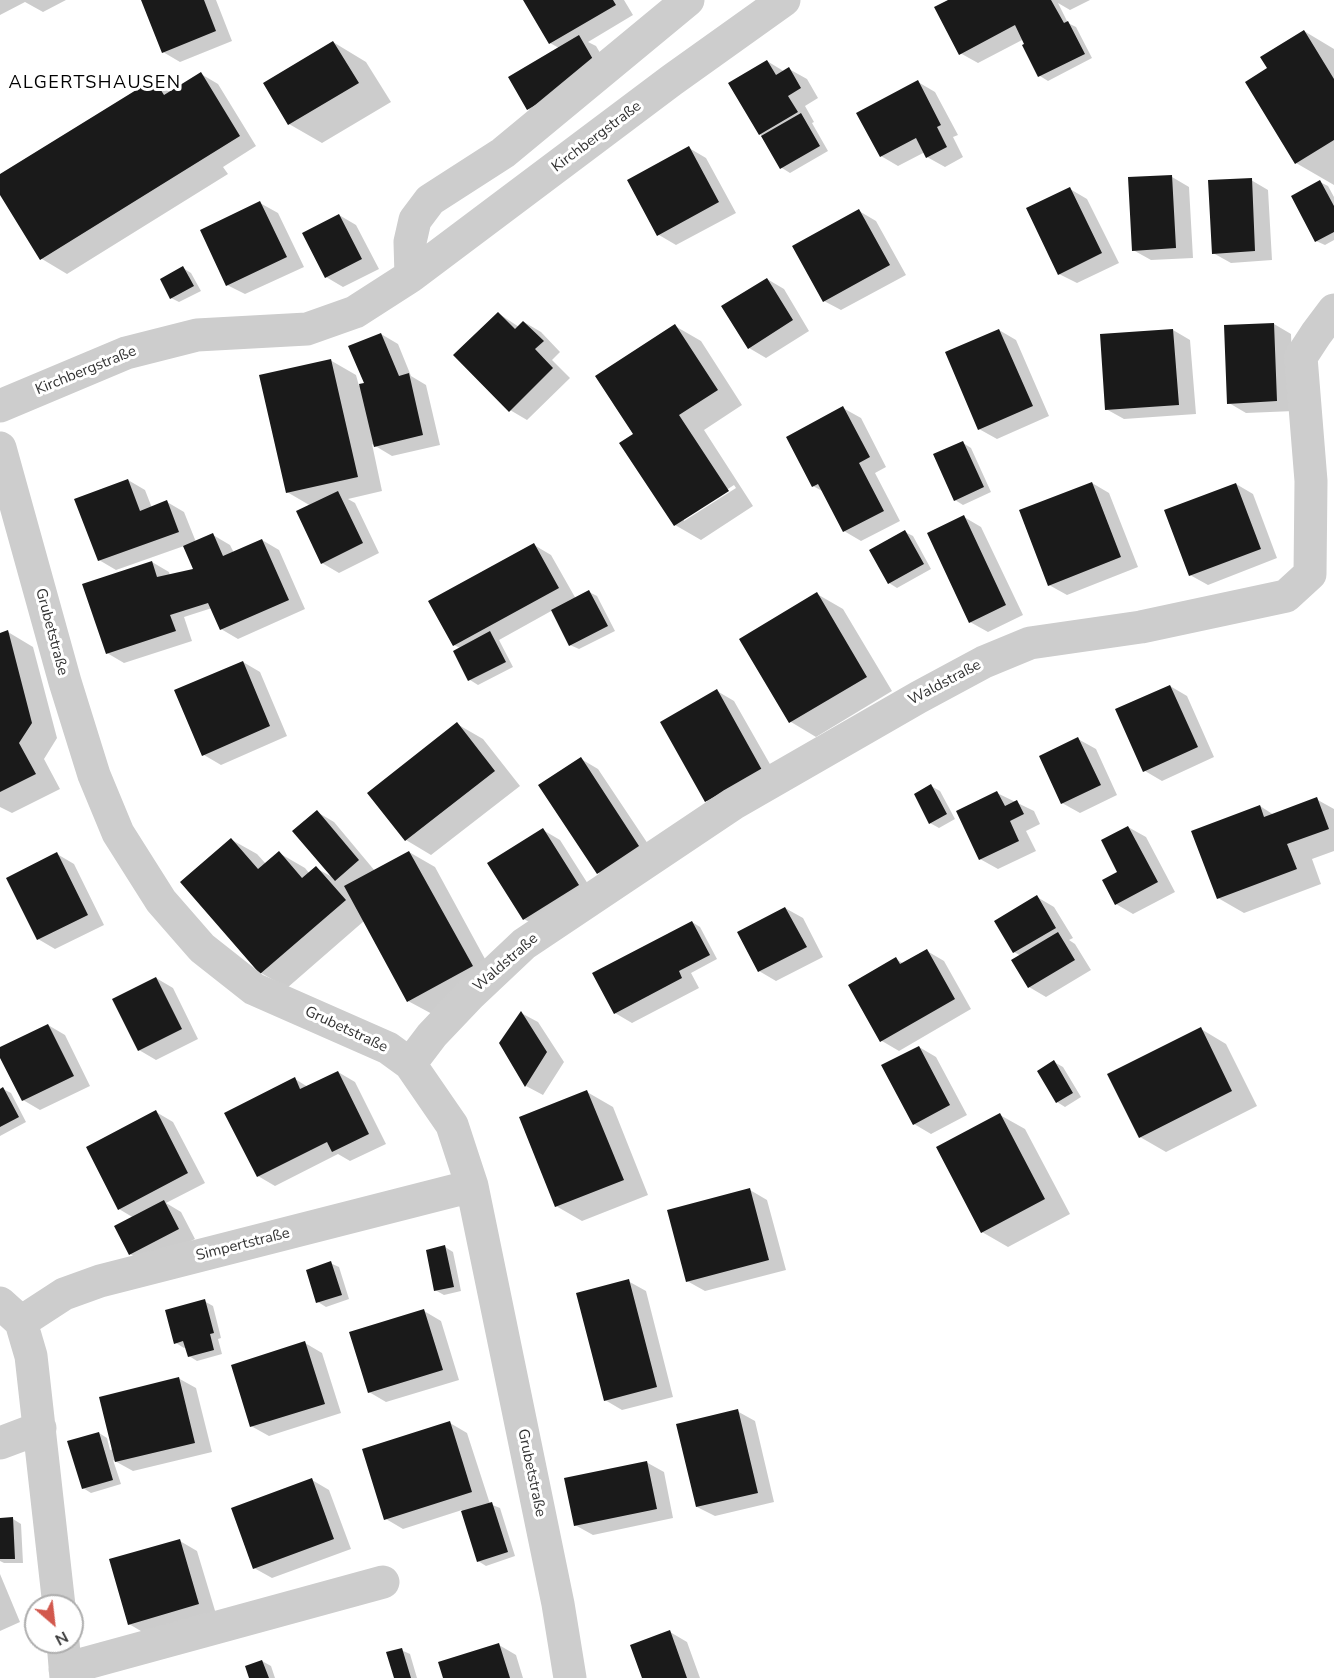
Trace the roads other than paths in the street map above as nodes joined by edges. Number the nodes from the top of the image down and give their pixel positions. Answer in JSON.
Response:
{"nodes":[{"id":1,"x":688,"y":0,"type":"edge"},
{"id":2,"x":784,"y":0,"type":"edge"},
{"id":3,"x":411,"y":276,"type":"junction"},
{"id":4,"x":1334,"y":310,"type":"edge"},
{"id":5,"x":0,"y":406,"type":"edge"},
{"id":6,"x":0,"y":448,"type":"edge"},
{"id":7,"x":410,"y":1064,"type":"junction"},
{"id":8,"x":472,"y":1186,"type":"junction"},
{"id":9,"x":10,"y":1313,"type":"edge"},
{"id":10,"x":40,"y":1428,"type":"junction"},
{"id":11,"x":0,"y":1443,"type":"edge"},
{"id":12,"x":383,"y":1582,"type":"dead end"},
{"id":13,"x":58,"y":1594,"type":"edge"},
{"id":14,"x":65,"y":1663,"type":"edge"},
{"id":15,"x":570,"y":1678,"type":"edge"}],
"edges":[{"from":1,"to":3,"type":"street"},
{"from":2,"to":3,"type":"street","name":"Kirchbergstraße"},
{"from":3,"to":5,"type":"street","name":"Kirchbergstraße"},
{"from":4,"to":7,"type":"street","name":"Waldstraße"},
{"from":6,"to":7,"type":"street","name":"Grubetstraße"},
{"from":7,"to":8,"type":"street","name":"Grubetstraße"},
{"from":8,"to":9,"type":"street","name":"Simpertstraße"},
{"from":8,"to":15,"type":"street","name":"Grubetstraße"},
{"from":9,"to":10,"type":"street","name":"Simpertstraße"},
{"from":10,"to":11,"type":"street"},
{"from":10,"to":13,"type":"street","name":"Simpertstraße"},
{"from":12,"to":14,"type":"street"}]}
